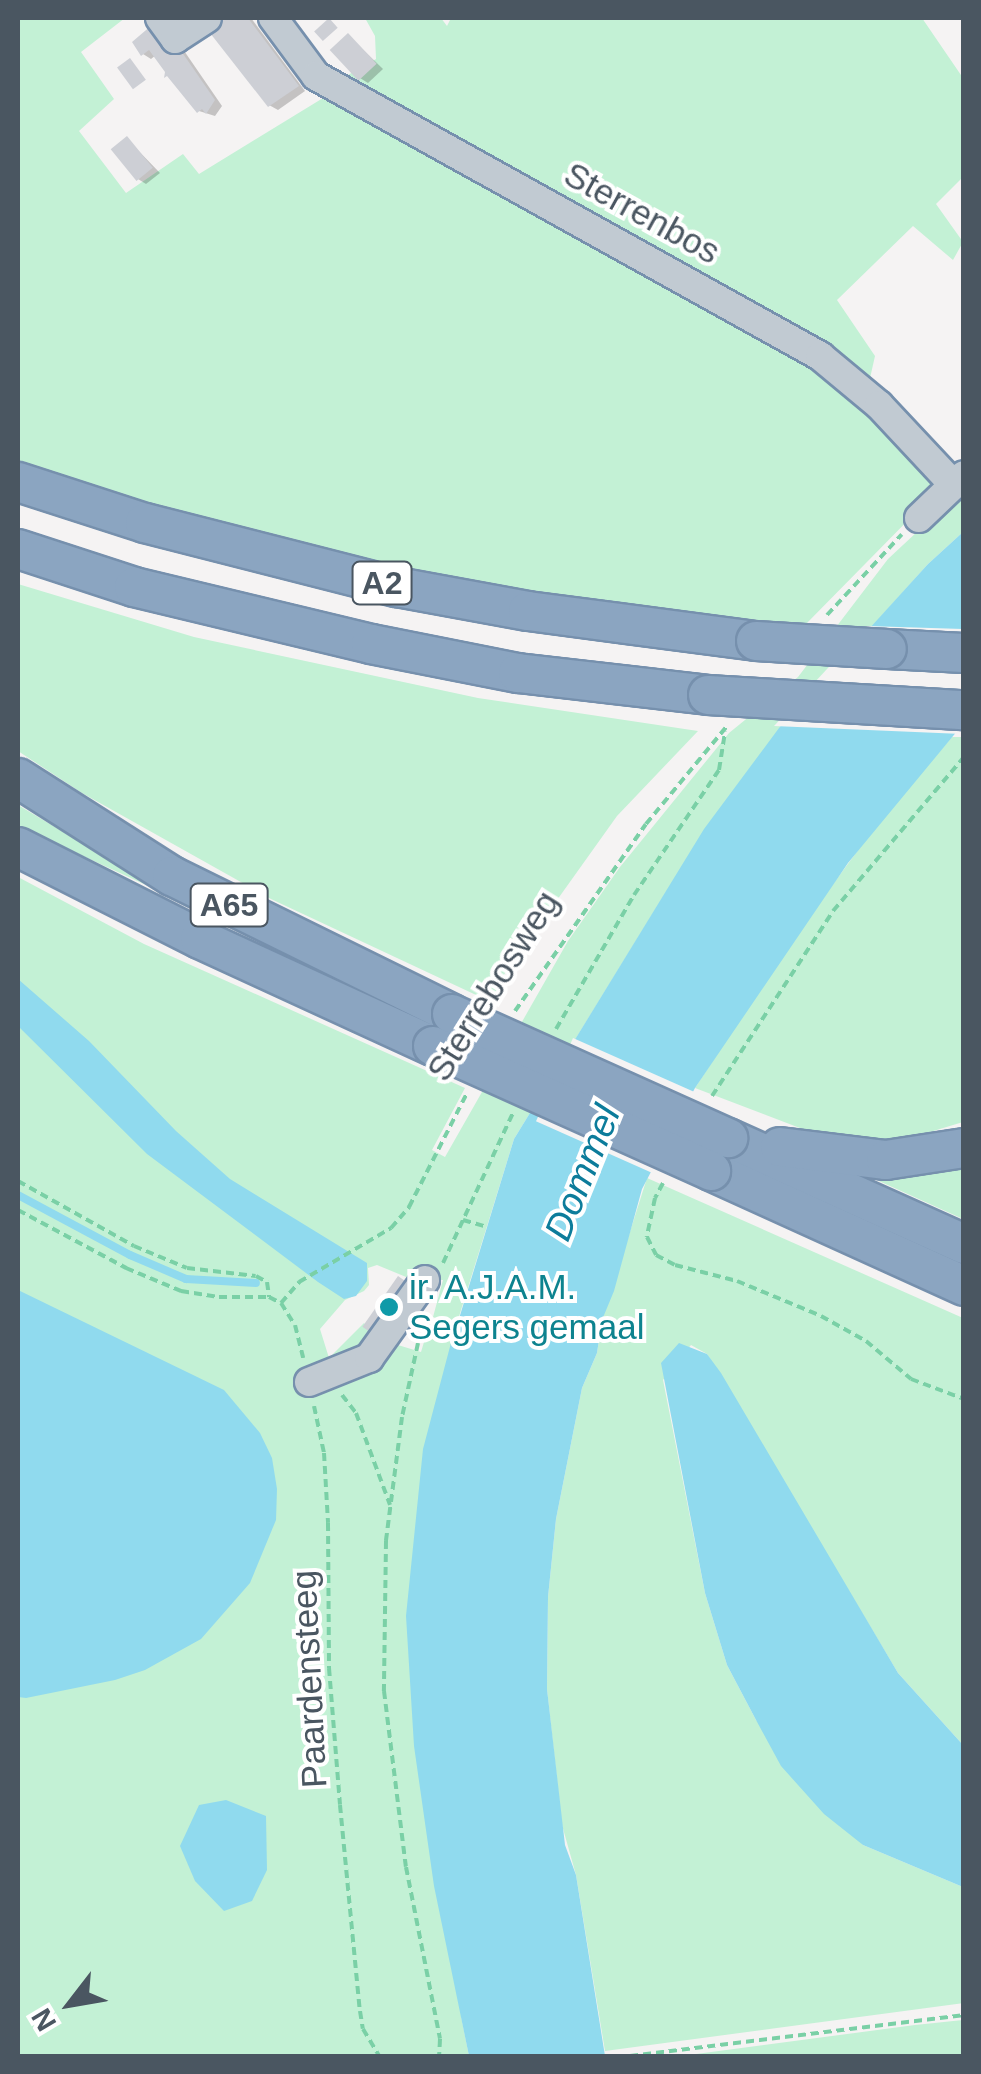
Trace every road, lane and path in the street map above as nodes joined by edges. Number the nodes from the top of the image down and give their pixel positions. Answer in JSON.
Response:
{"nodes":[{"id":1,"x":160,"y":18,"type":"edge"},
{"id":2,"x":207,"y":18,"type":"edge"},
{"id":3,"x":273,"y":18,"type":"edge"},
{"id":4,"x":958,"y":480,"type":"edge"},
{"id":5,"x":18,"y":482,"type":"edge"},
{"id":6,"x":919,"y":518,"type":"joint"},
{"id":7,"x":18,"y":549,"type":"edge"},
{"id":8,"x":824,"y":618,"type":"dead end"},
{"id":9,"x":964,"y":653,"type":"edge"},
{"id":10,"x":723,"y":705,"type":"junction"},
{"id":11,"x":964,"y":710,"type":"edge"},
{"id":12,"x":725,"y":729,"type":"junction"},
{"id":13,"x":964,"y":758,"type":"edge"},
{"id":14,"x":18,"y":778,"type":"edge"},
{"id":15,"x":18,"y":847,"type":"edge"},
{"id":16,"x":512,"y":1016,"type":"dead end"},
{"id":17,"x":549,"y":1044,"type":"dead end"},
{"id":18,"x":472,"y":1084,"type":"dead end"},
{"id":19,"x":710,"y":1100,"type":"dead end"},
{"id":20,"x":514,"y":1112,"type":"dead end"},
{"id":21,"x":964,"y":1148,"type":"edge"},
{"id":22,"x":720,"y":1155,"type":"junction"},
{"id":23,"x":18,"y":1181,"type":"edge"},
{"id":24,"x":664,"y":1181,"type":"dead end"},
{"id":25,"x":18,"y":1210,"type":"edge"},
{"id":26,"x":462,"y":1219,"type":"junction"},
{"id":27,"x":487,"y":1227,"type":"dead end"},
{"id":28,"x":964,"y":1244,"type":"edge"},
{"id":29,"x":434,"y":1273,"type":"joint"},
{"id":30,"x":964,"y":1286,"type":"edge"},
{"id":31,"x":270,"y":1298,"type":"junction"},
{"id":32,"x":281,"y":1302,"type":"junction"},
{"id":33,"x":424,"y":1324,"type":"dead end"},
{"id":34,"x":454,"y":1332,"type":"dead end"},
{"id":35,"x":418,"y":1343,"type":"dead end"},
{"id":36,"x":318,"y":1379,"type":"junction"},
{"id":37,"x":964,"y":1399,"type":"edge"},
{"id":38,"x":390,"y":1506,"type":"junction"},
{"id":39,"x":964,"y":2015,"type":"edge"},
{"id":40,"x":378,"y":2056,"type":"edge"},
{"id":41,"x":439,"y":2056,"type":"edge"},
{"id":42,"x":630,"y":2056,"type":"edge"}],
"edges":[{"from":1,"to":2,"type":"street"},
{"from":3,"to":4,"type":"street","name":"Sterrenbos"},
{"from":4,"to":6,"type":"street"},
{"from":5,"to":9,"type":"highway","number":"A2","bridge":true},
{"from":6,"to":8,"type":"path"},
{"from":7,"to":10,"type":"highway","number":"A2"},
{"from":10,"to":11,"type":"highway","number":"A2","bridge":true},
{"from":10,"to":12,"type":"path","name":"Sterrebosweg"},
{"from":12,"to":16,"type":"path","name":"Sterrebosweg"},
{"from":12,"to":17,"type":"path"},
{"from":13,"to":19,"type":"path"},
{"from":14,"to":22,"type":"highway","number":"A65","bridge":true},
{"from":15,"to":22,"type":"highway","number":"A65","bridge":true},
{"from":18,"to":32,"type":"path","name":"Sterrebosweg"},
{"from":20,"to":26,"type":"path"},
{"from":21,"to":22,"type":"highway","number":"A65"},
{"from":22,"to":28,"type":"highway","number":"A65"},
{"from":22,"to":30,"type":"highway","number":"A65"},
{"from":23,"to":31,"type":"path"},
{"from":24,"to":37,"type":"path"},
{"from":25,"to":31,"type":"path"},
{"from":26,"to":27,"type":"path"},
{"from":26,"to":29,"type":"path"},
{"from":29,"to":36,"type":"street"},
{"from":31,"to":32,"type":"path"},
{"from":32,"to":36,"type":"path","name":"Paardensteeg"},
{"from":33,"to":34,"type":"path"},
{"from":35,"to":38,"type":"path"},
{"from":36,"to":38,"type":"path"},
{"from":36,"to":40,"type":"path","name":"Paardensteeg"},
{"from":38,"to":41,"type":"path"},
{"from":39,"to":42,"type":"path"}]}
